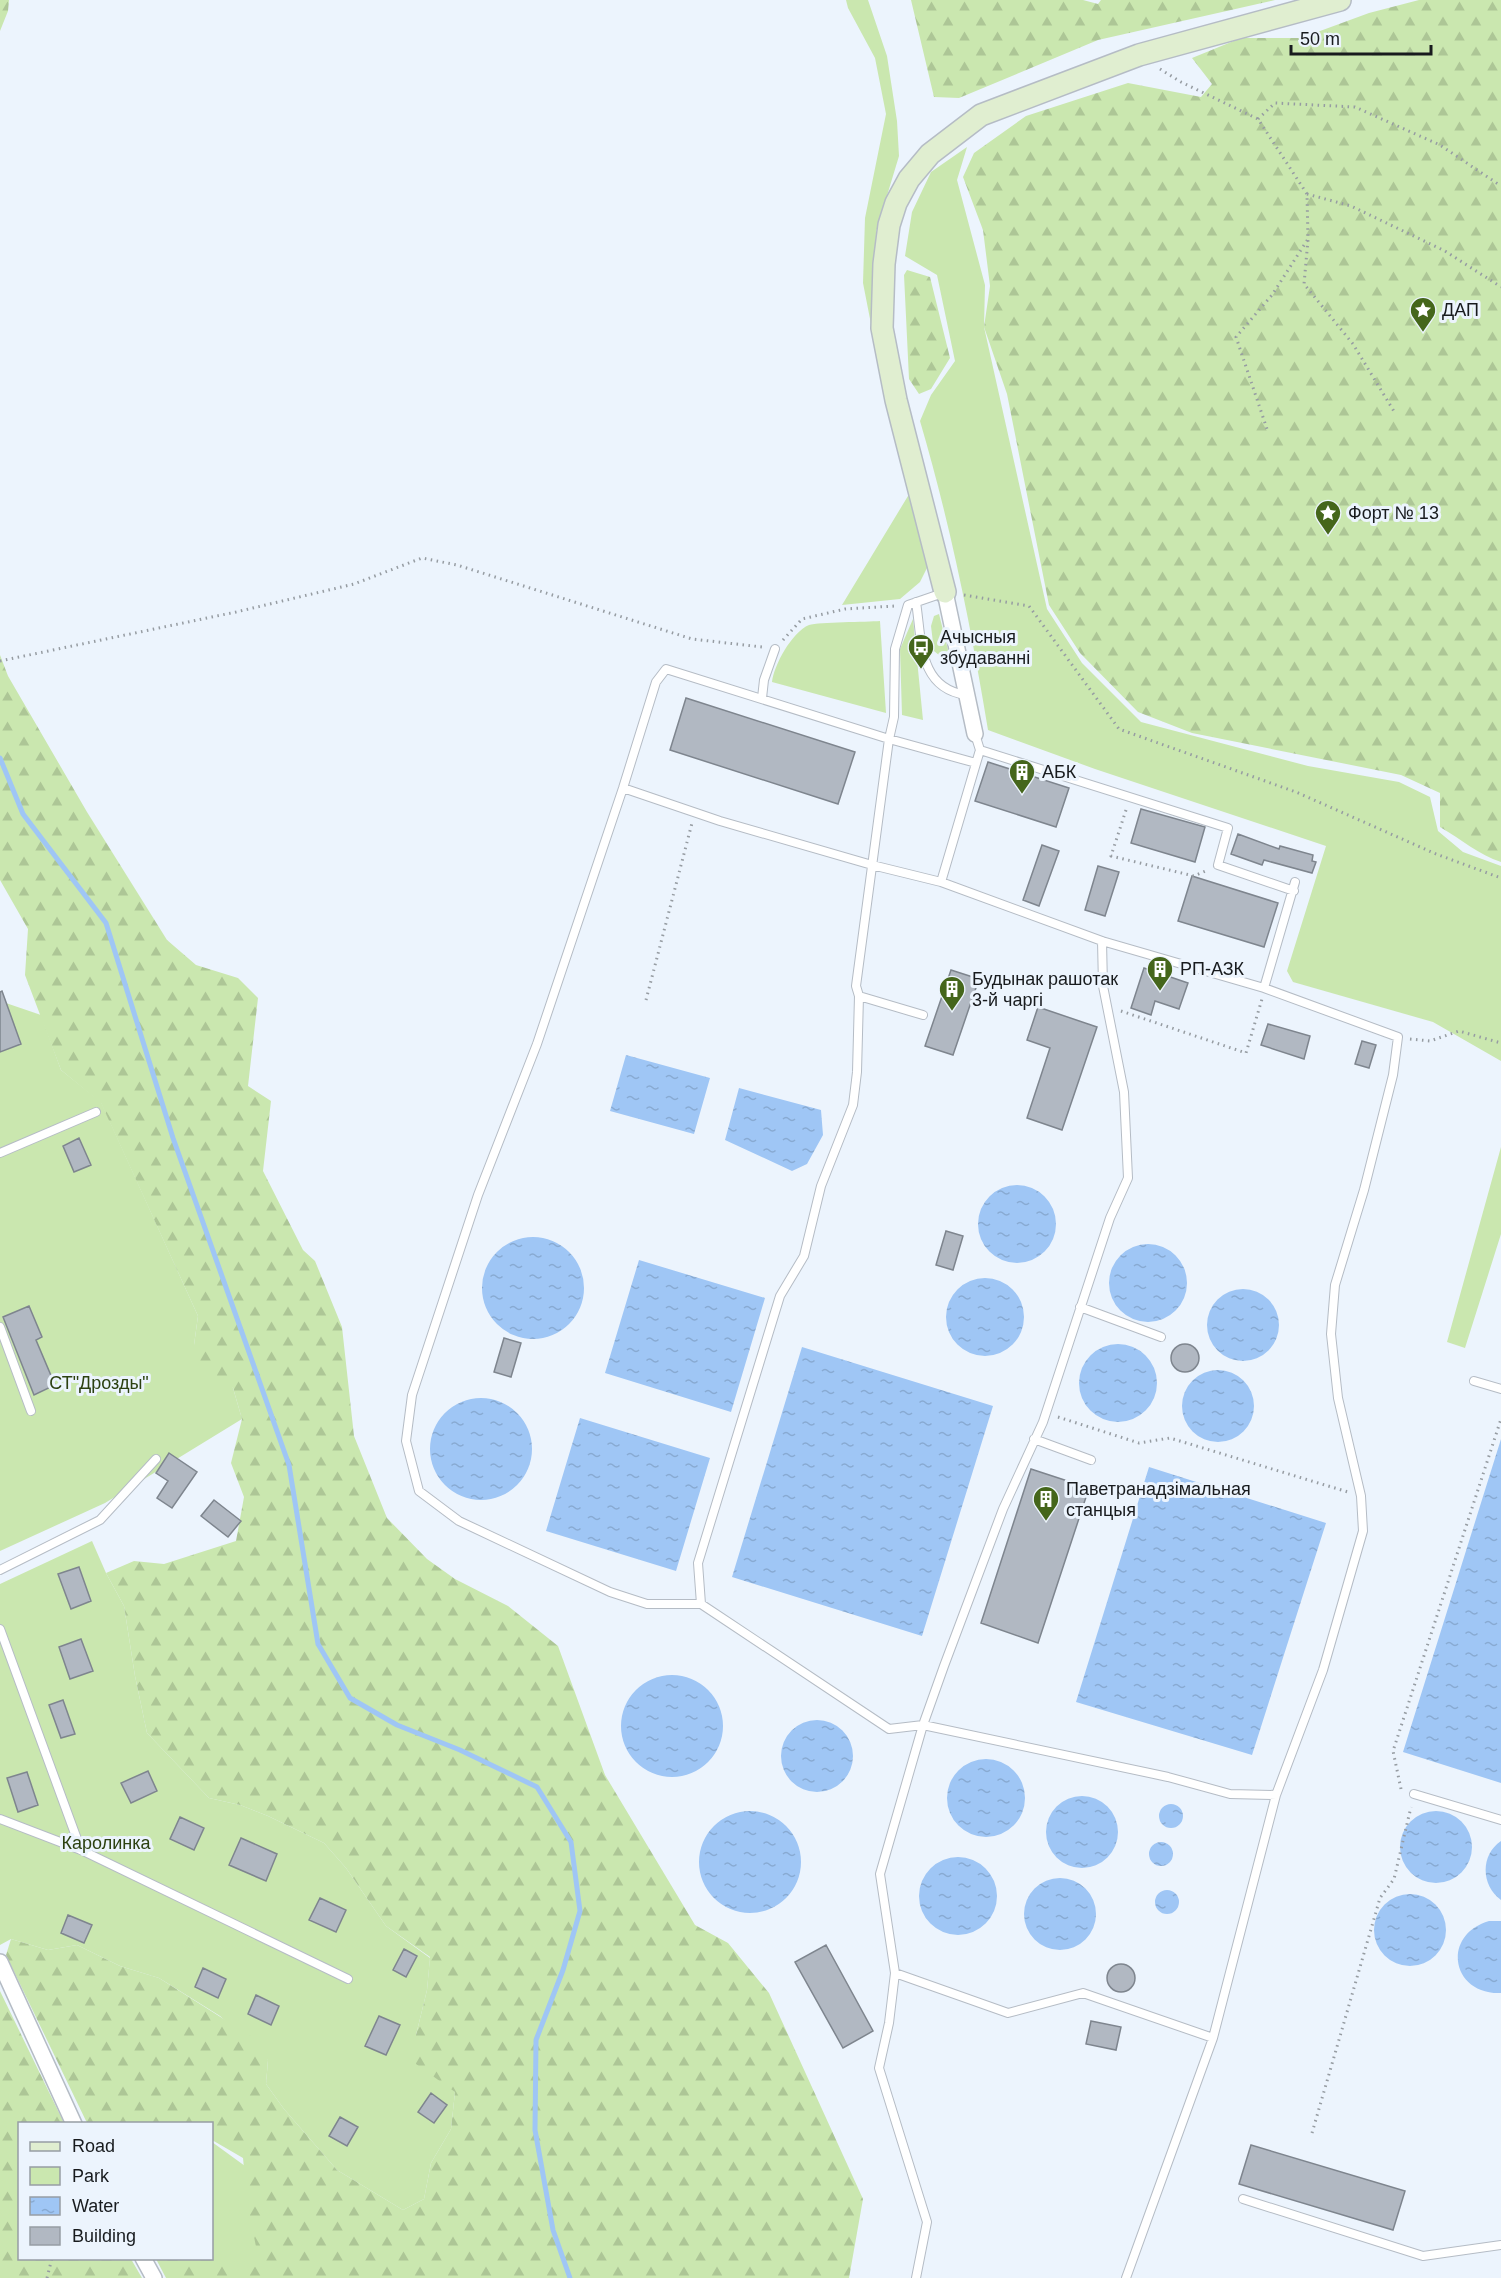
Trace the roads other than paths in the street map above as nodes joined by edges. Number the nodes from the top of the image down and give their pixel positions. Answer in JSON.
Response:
{"nodes":[{"id":1,"x":1340,"y":0,"type":"edge"},
{"id":2,"x":945,"y":592,"type":"junction"},
{"id":3,"x":912,"y":604,"type":"junction"},
{"id":4,"x":775,"y":649,"type":"road end"},
{"id":5,"x":966,"y":695,"type":"junction"},
{"id":6,"x":762,"y":698,"type":"junction"},
{"id":7,"x":975,"y":734,"type":"joint"},
{"id":8,"x":889,"y":739,"type":"junction"},
{"id":9,"x":980,"y":750,"type":"junction"},
{"id":10,"x":976,"y":763,"type":"junction"},
{"id":11,"x":623,"y":788,"type":"junction"},
{"id":12,"x":872,"y":865,"type":"junction"},
{"id":13,"x":941,"y":882,"type":"junction"},
{"id":14,"x":1295,"y":882,"type":"dead end"},
{"id":15,"x":1294,"y":891,"type":"junction"},
{"id":16,"x":1101,"y":941,"type":"junction"},
{"id":17,"x":1264,"y":988,"type":"junction"},
{"id":18,"x":859,"y":996,"type":"junction"},
{"id":19,"x":923,"y":1015,"type":"dead end"},
{"id":20,"x":96,"y":1112,"type":"dead end"},
{"id":21,"x":0,"y":1153,"type":"edge"},
{"id":22,"x":1080,"y":1307,"type":"junction"},
{"id":23,"x":0,"y":1327,"type":"edge"},
{"id":24,"x":1161,"y":1337,"type":"dead end"},
{"id":25,"x":1474,"y":1381,"type":"dead end"},
{"id":26,"x":1501,"y":1389,"type":"edge"},
{"id":27,"x":31,"y":1411,"type":"dead end"},
{"id":28,"x":1034,"y":1440,"type":"junction"},
{"id":29,"x":156,"y":1459,"type":"dead end"},
{"id":30,"x":1091,"y":1460,"type":"dead end"},
{"id":31,"x":0,"y":1570,"type":"edge"},
{"id":32,"x":701,"y":1604,"type":"junction"},
{"id":33,"x":0,"y":1629,"type":"edge"},
{"id":34,"x":923,"y":1725,"type":"junction"},
{"id":35,"x":1276,"y":1794,"type":"junction"},
{"id":36,"x":1414,"y":1794,"type":"road end"},
{"id":37,"x":0,"y":1819,"type":"edge"},
{"id":38,"x":1501,"y":1820,"type":"edge"},
{"id":39,"x":81,"y":1850,"type":"junction"},
{"id":40,"x":0,"y":1962,"type":"edge"},
{"id":41,"x":895,"y":1973,"type":"junction"},
{"id":42,"x":348,"y":1979,"type":"dead end"},
{"id":43,"x":1213,"y":2038,"type":"junction"},
{"id":44,"x":73,"y":2122,"type":"edge"},
{"id":45,"x":1243,"y":2199,"type":"dead end"},
{"id":46,"x":1501,"y":2245,"type":"edge"},
{"id":47,"x":144,"y":2260,"type":"edge"},
{"id":48,"x":154,"y":2278,"type":"edge"},
{"id":49,"x":916,"y":2278,"type":"edge"},
{"id":50,"x":1126,"y":2278,"type":"edge"}],
"edges":[{"from":1,"to":2,"type":"street"},
{"from":2,"to":3,"type":"lane"},
{"from":2,"to":5,"type":"street"},
{"from":3,"to":5,"type":"lane"},
{"from":3,"to":8,"type":"lane"},
{"from":4,"to":6,"type":"lane"},
{"from":5,"to":7,"type":"street"},
{"from":6,"to":8,"type":"lane"},
{"from":6,"to":11,"type":"lane"},
{"from":7,"to":9,"type":"lane"},
{"from":8,"to":10,"type":"lane"},
{"from":8,"to":12,"type":"lane"},
{"from":9,"to":10,"type":"lane"},
{"from":9,"to":15,"type":"lane"},
{"from":10,"to":13,"type":"lane"},
{"from":11,"to":12,"type":"lane"},
{"from":11,"to":32,"type":"lane"},
{"from":12,"to":13,"type":"lane"},
{"from":12,"to":18,"type":"lane"},
{"from":13,"to":16,"type":"lane"},
{"from":14,"to":15,"type":"lane"},
{"from":15,"to":17,"type":"lane"},
{"from":16,"to":17,"type":"lane"},
{"from":16,"to":22,"type":"lane"},
{"from":17,"to":35,"type":"lane"},
{"from":18,"to":19,"type":"lane"},
{"from":18,"to":32,"type":"lane"},
{"from":20,"to":21,"type":"lane"},
{"from":22,"to":24,"type":"lane"},
{"from":22,"to":28,"type":"lane"},
{"from":23,"to":27,"type":"lane"},
{"from":25,"to":26,"type":"lane"},
{"from":28,"to":30,"type":"lane"},
{"from":28,"to":34,"type":"lane"},
{"from":29,"to":31,"type":"lane"},
{"from":32,"to":34,"type":"lane"},
{"from":33,"to":39,"type":"lane"},
{"from":34,"to":35,"type":"lane"},
{"from":34,"to":41,"type":"lane"},
{"from":35,"to":43,"type":"lane"},
{"from":36,"to":38,"type":"lane"},
{"from":37,"to":39,"type":"lane"},
{"from":39,"to":42,"type":"lane"},
{"from":40,"to":44,"type":"street"},
{"from":41,"to":43,"type":"lane"},
{"from":41,"to":49,"type":"lane"},
{"from":43,"to":50,"type":"lane"},
{"from":45,"to":46,"type":"lane"},
{"from":47,"to":48,"type":"street"}]}
